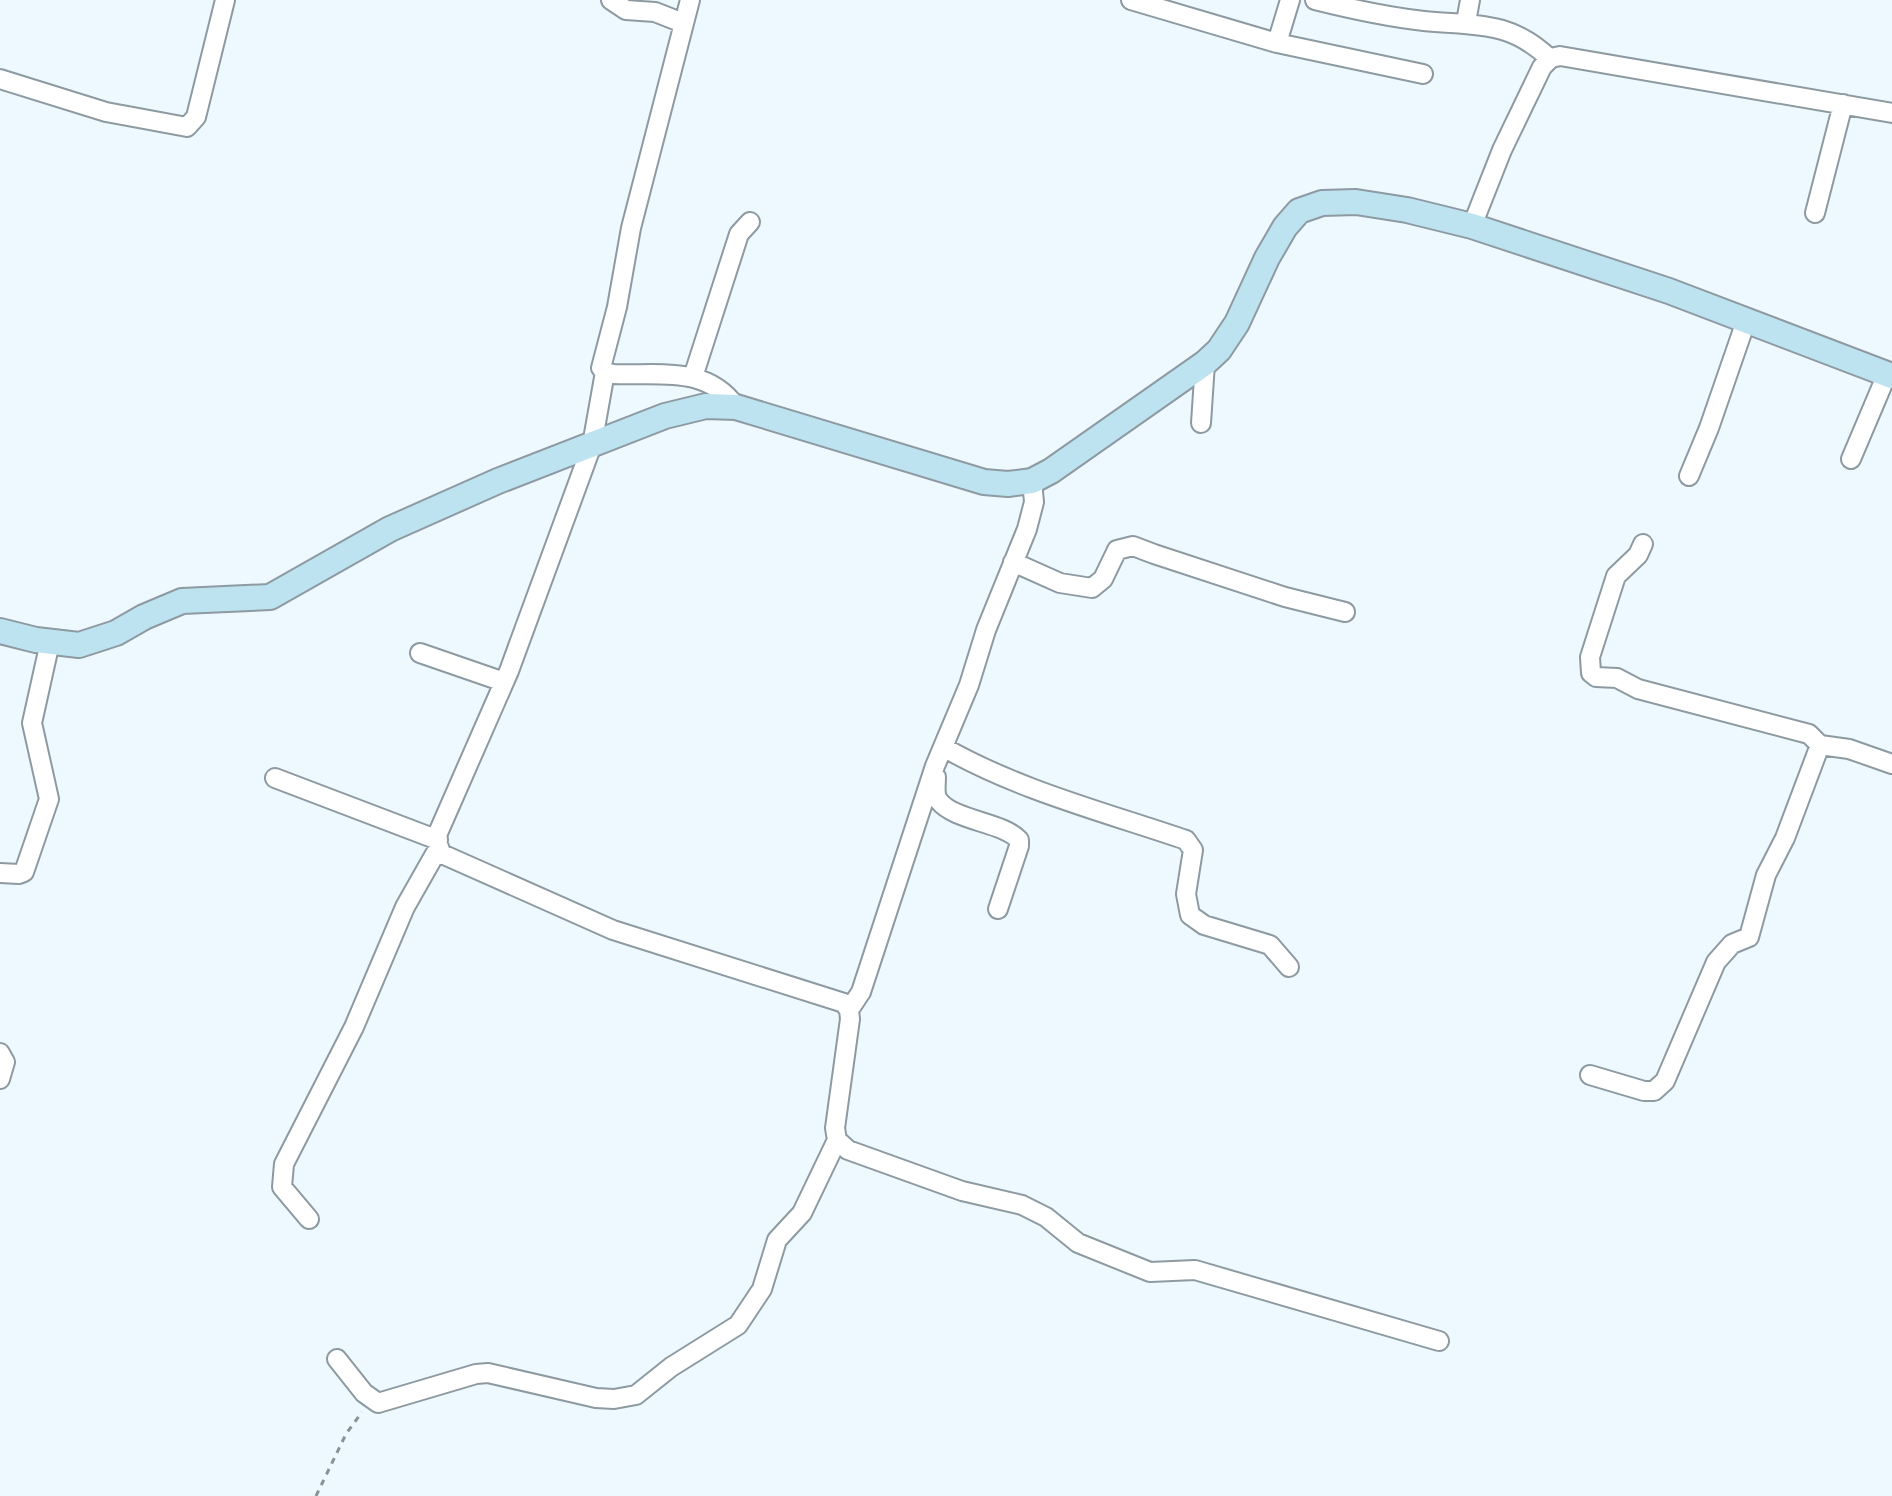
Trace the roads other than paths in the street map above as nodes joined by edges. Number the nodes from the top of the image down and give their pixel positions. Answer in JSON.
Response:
{"nodes":[{"id":1,"x":225,"y":0,"type":"edge"},
{"id":2,"x":611,"y":0,"type":"edge"},
{"id":3,"x":690,"y":0,"type":"edge"},
{"id":4,"x":1131,"y":0,"type":"edge"},
{"id":5,"x":1290,"y":0,"type":"edge"},
{"id":6,"x":1315,"y":0,"type":"edge"},
{"id":7,"x":1470,"y":0,"type":"edge"},
{"id":8,"x":1466,"y":22,"type":"junction"},
{"id":9,"x":683,"y":23,"type":"junction"},
{"id":10,"x":1277,"y":43,"type":"junction"},
{"id":11,"x":1550,"y":59,"type":"junction"},
{"id":12,"x":1423,"y":74,"type":"dead end"},
{"id":13,"x":0,"y":79,"type":"edge"},
{"id":14,"x":1843,"y":104,"type":"junction"},
{"id":15,"x":1892,"y":113,"type":"edge"},
{"id":16,"x":1815,"y":213,"type":"dead end"},
{"id":17,"x":750,"y":222,"type":"dead end"},
{"id":18,"x":1472,"y":226,"type":"junction"},
{"id":19,"x":1746,"y":321,"type":"junction"},
{"id":20,"x":1205,"y":363,"type":"junction"},
{"id":21,"x":605,"y":372,"type":"junction"},
{"id":22,"x":1890,"y":375,"type":"edge"},
{"id":23,"x":693,"y":377,"type":"junction"},
{"id":24,"x":736,"y":407,"type":"junction"},
{"id":25,"x":1201,"y":423,"type":"dead end"},
{"id":26,"x":592,"y":445,"type":"junction"},
{"id":27,"x":1851,"y":459,"type":"dead end"},
{"id":28,"x":1689,"y":476,"type":"dead end"},
{"id":29,"x":1032,"y":481,"type":"junction"},
{"id":30,"x":1643,"y":544,"type":"dead end"},
{"id":31,"x":1013,"y":562,"type":"junction"},
{"id":32,"x":1345,"y":612,"type":"dead end"},
{"id":33,"x":0,"y":631,"type":"edge"},
{"id":34,"x":50,"y":642,"type":"junction"},
{"id":35,"x":420,"y":653,"type":"dead end"},
{"id":36,"x":504,"y":682,"type":"junction"},
{"id":37,"x":1820,"y":745,"type":"junction"},
{"id":38,"x":943,"y":747,"type":"junction"},
{"id":39,"x":1892,"y":764,"type":"edge"},
{"id":40,"x":935,"y":766,"type":"junction"},
{"id":41,"x":275,"y":778,"type":"dead end"},
{"id":42,"x":438,"y":843,"type":"junction"},
{"id":43,"x":0,"y":873,"type":"edge"},
{"id":44,"x":998,"y":909,"type":"dead end"},
{"id":45,"x":1289,"y":967,"type":"dead end"},
{"id":46,"x":849,"y":1010,"type":"junction"},
{"id":47,"x":0,"y":1053,"type":"edge"},
{"id":48,"x":1590,"y":1075,"type":"dead end"},
{"id":49,"x":0,"y":1079,"type":"edge"},
{"id":50,"x":837,"y":1140,"type":"junction"},
{"id":51,"x":309,"y":1219,"type":"dead end"},
{"id":52,"x":1439,"y":1341,"type":"dead end"},
{"id":53,"x":337,"y":1359,"type":"dead end"}],
"edges":[{"from":1,"to":13,"type":"street"},
{"from":2,"to":9,"type":"street"},
{"from":3,"to":9,"type":"street"},
{"from":4,"to":10,"type":"street"},
{"from":5,"to":10,"type":"street"},
{"from":6,"to":8,"type":"street"},
{"from":7,"to":8,"type":"street"},
{"from":8,"to":11,"type":"street"},
{"from":9,"to":21,"type":"street"},
{"from":10,"to":12,"type":"street"},
{"from":11,"to":14,"type":"street"},
{"from":11,"to":18,"type":"street"},
{"from":14,"to":15,"type":"street"},
{"from":14,"to":16,"type":"street"},
{"from":17,"to":23,"type":"street"},
{"from":18,"to":19,"type":"street"},
{"from":18,"to":20,"type":"street"},
{"from":19,"to":22,"type":"street"},
{"from":19,"to":28,"type":"street"},
{"from":20,"to":25,"type":"street"},
{"from":20,"to":29,"type":"street"},
{"from":21,"to":23,"type":"street"},
{"from":21,"to":26,"type":"street"},
{"from":22,"to":27,"type":"street"},
{"from":23,"to":24,"type":"street"},
{"from":24,"to":26,"type":"street"},
{"from":24,"to":29,"type":"street"},
{"from":26,"to":34,"type":"street"},
{"from":26,"to":36,"type":"street"},
{"from":29,"to":31,"type":"street"},
{"from":30,"to":37,"type":"street"},
{"from":31,"to":32,"type":"street"},
{"from":31,"to":38,"type":"street"},
{"from":33,"to":34,"type":"street"},
{"from":34,"to":43,"type":"street"},
{"from":35,"to":36,"type":"street"},
{"from":36,"to":42,"type":"street"},
{"from":37,"to":39,"type":"street"},
{"from":37,"to":48,"type":"street"},
{"from":38,"to":40,"type":"street"},
{"from":38,"to":45,"type":"street"},
{"from":40,"to":44,"type":"street"},
{"from":40,"to":46,"type":"street"},
{"from":41,"to":42,"type":"street"},
{"from":42,"to":46,"type":"street"},
{"from":42,"to":51,"type":"street"},
{"from":46,"to":50,"type":"street"},
{"from":47,"to":49,"type":"street"},
{"from":50,"to":52,"type":"street"},
{"from":50,"to":53,"type":"street"}]}
